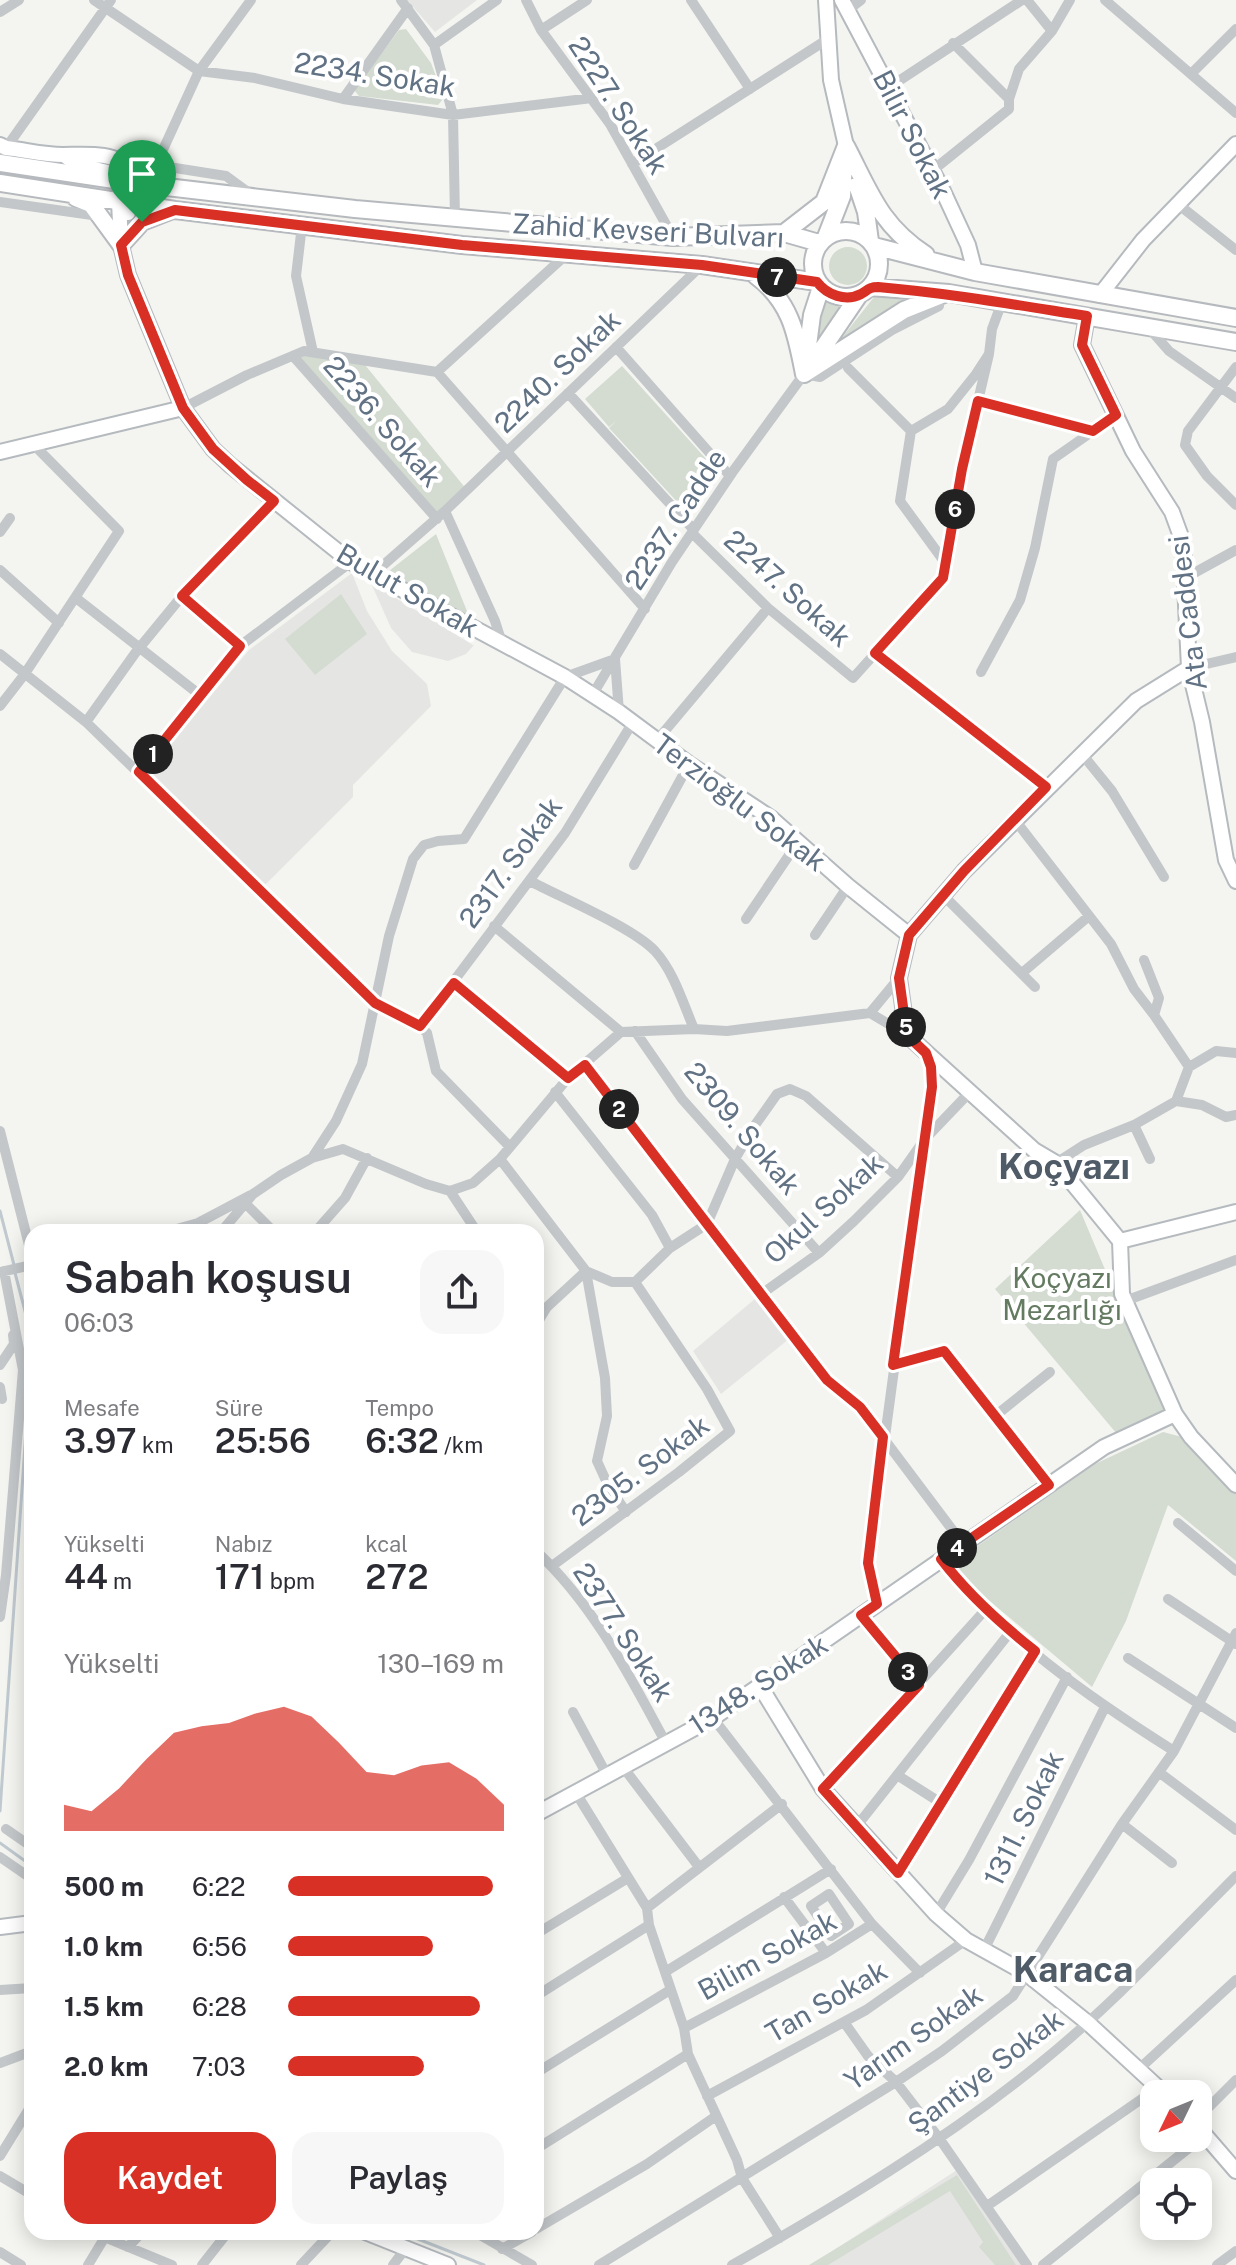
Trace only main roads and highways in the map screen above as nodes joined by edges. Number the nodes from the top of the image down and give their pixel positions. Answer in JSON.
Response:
{"nodes":[{"id":1,"x":846,"y":146,"type":"junction"},
{"id":2,"x":2,"y":152,"type":"edge"},
{"id":3,"x":3,"y":192,"type":"edge"},
{"id":4,"x":62,"y":192,"type":"junction"},
{"id":5,"x":175,"y":210,"type":"junction"},
{"id":6,"x":784,"y":233,"type":"junction"},
{"id":7,"x":823,"y":240,"type":"junction"},
{"id":8,"x":872,"y":244,"type":"junction"},
{"id":9,"x":941,"y":263,"type":"junction"},
{"id":10,"x":752,"y":273,"type":"junction"},
{"id":11,"x":819,"y":285,"type":"junction"},
{"id":12,"x":865,"y":291,"type":"junction"},
{"id":13,"x":944,"y":299,"type":"junction"},
{"id":14,"x":1236,"y":318,"type":"edge"},
{"id":15,"x":1236,"y":342,"type":"edge"},
{"id":16,"x":804,"y":374,"type":"junction"}],
"edges":[{"from":1,"to":6,"type":"main road"},
{"from":1,"to":7,"type":"main road"},
{"from":1,"to":8,"type":"main road"},
{"from":1,"to":9,"type":"main road"},
{"from":2,"to":6,"type":"main road","name":"Zahid Kevseri Bulvarı"},
{"from":3,"to":4,"type":"main road","name":"Zahid Kevseri Bulvarı"},
{"from":4,"to":5,"type":"main road","name":"Zahid Kevseri Bulvarı"},
{"from":4,"to":5,"type":"main road"},
{"from":5,"to":10,"type":"main road","name":"Zahid Kevseri Bulvarı"},
{"from":6,"to":7,"type":"main road","name":"Zahid Kevseri Bulvarı"},
{"from":7,"to":8,"type":"main road"},
{"from":7,"to":11,"type":"main road"},
{"from":8,"to":9,"type":"main road"},
{"from":8,"to":12,"type":"main road"},
{"from":9,"to":14,"type":"main road"},
{"from":10,"to":11,"type":"main road","name":"Zahid Kevseri Bulvarı"},
{"from":10,"to":16,"type":"main road"},
{"from":11,"to":12,"type":"main road"},
{"from":11,"to":16,"type":"main road"},
{"from":12,"to":13,"type":"main road"},
{"from":12,"to":16,"type":"main road"},
{"from":13,"to":15,"type":"main road"},
{"from":13,"to":16,"type":"main road"}]}
